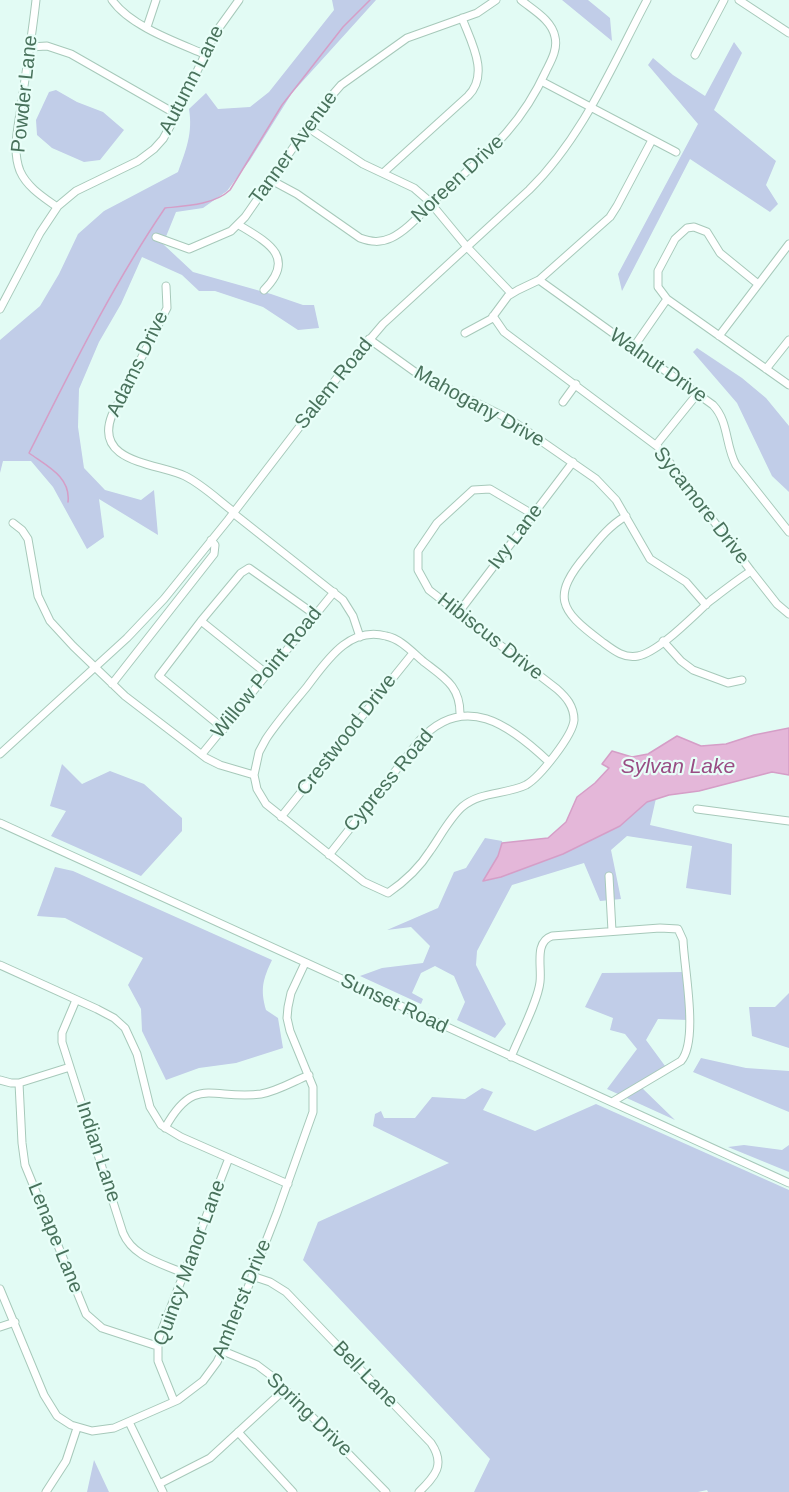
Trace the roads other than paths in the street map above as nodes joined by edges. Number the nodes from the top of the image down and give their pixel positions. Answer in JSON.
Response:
{"nodes":[{"id":1,"x":36,"y":0,"type":"edge"},
{"id":2,"x":112,"y":0,"type":"edge"},
{"id":3,"x":156,"y":0,"type":"edge"},
{"id":4,"x":239,"y":0,"type":"edge"},
{"id":5,"x":496,"y":0,"type":"edge"},
{"id":6,"x":521,"y":0,"type":"edge"},
{"id":7,"x":724,"y":0,"type":"edge"},
{"id":8,"x":739,"y":0,"type":"edge"},
{"id":9,"x":643,"y":1,"type":"edge"},
{"id":10,"x":462,"y":18,"type":"junction"},
{"id":11,"x":147,"y":27,"type":"junction"},
{"id":12,"x":789,"y":33,"type":"edge"},
{"id":13,"x":30,"y":47,"type":"junction"},
{"id":14,"x":204,"y":54,"type":"junction"},
{"id":15,"x":695,"y":55,"type":"dead end"},
{"id":16,"x":541,"y":81,"type":"junction"},
{"id":17,"x":590,"y":107,"type":"junction"},
{"id":18,"x":176,"y":114,"type":"junction"},
{"id":19,"x":307,"y":127,"type":"junction"},
{"id":20,"x":652,"y":140,"type":"junction"},
{"id":21,"x":676,"y":152,"type":"dead end"},
{"id":22,"x":383,"y":173,"type":"junction"},
{"id":23,"x":271,"y":180,"type":"junction"},
{"id":24,"x":431,"y":204,"type":"junction"},
{"id":25,"x":57,"y":207,"type":"junction"},
{"id":26,"x":238,"y":225,"type":"junction"},
{"id":27,"x":156,"y":237,"type":"dead end"},
{"id":28,"x":789,"y":244,"type":"edge"},
{"id":29,"x":467,"y":247,"type":"junction"},
{"id":30,"x":539,"y":280,"type":"junction"},
{"id":31,"x":758,"y":284,"type":"junction"},
{"id":32,"x":166,"y":286,"type":"dead end"},
{"id":33,"x":264,"y":290,"type":"dead end"},
{"id":34,"x":511,"y":293,"type":"junction"},
{"id":35,"x":667,"y":299,"type":"junction"},
{"id":36,"x":0,"y":309,"type":"edge"},
{"id":37,"x":493,"y":316,"type":"junction"},
{"id":38,"x":465,"y":333,"type":"dead end"},
{"id":39,"x":719,"y":336,"type":"junction"},
{"id":40,"x":369,"y":339,"type":"junction"},
{"id":41,"x":789,"y":340,"type":"edge"},
{"id":42,"x":633,"y":348,"type":"junction"},
{"id":43,"x":766,"y":369,"type":"junction"},
{"id":44,"x":576,"y":384,"type":"junction"},
{"id":45,"x":789,"y":385,"type":"edge"},
{"id":46,"x":698,"y":393,"type":"junction"},
{"id":47,"x":563,"y":402,"type":"dead end"},
{"id":48,"x":656,"y":445,"type":"junction"},
{"id":49,"x":573,"y":462,"type":"junction"},
{"id":50,"x":233,"y":513,"type":"junction"},
{"id":51,"x":534,"y":515,"type":"junction"},
{"id":52,"x":626,"y":516,"type":"junction"},
{"id":53,"x":13,"y":523,"type":"dead end"},
{"id":54,"x":789,"y":532,"type":"edge"},
{"id":55,"x":211,"y":540,"type":"junction"},
{"id":56,"x":751,"y":572,"type":"junction"},
{"id":57,"x":334,"y":592,"type":"junction"},
{"id":58,"x":706,"y":605,"type":"junction"},
{"id":59,"x":459,"y":612,"type":"junction"},
{"id":60,"x":314,"y":614,"type":"junction"},
{"id":61,"x":789,"y":614,"type":"edge"},
{"id":62,"x":201,"y":621,"type":"junction"},
{"id":63,"x":360,"y":637,"type":"junction"},
{"id":64,"x":663,"y":640,"type":"junction"},
{"id":65,"x":413,"y":653,"type":"junction"},
{"id":66,"x":96,"y":666,"type":"junction"},
{"id":67,"x":267,"y":674,"type":"junction"},
{"id":68,"x":742,"y":680,"type":"dead end"},
{"id":69,"x":112,"y":684,"type":"junction"},
{"id":70,"x":460,"y":716,"type":"junction"},
{"id":71,"x":224,"y":729,"type":"junction"},
{"id":72,"x":0,"y":754,"type":"edge"},
{"id":73,"x":201,"y":754,"type":"junction"},
{"id":74,"x":549,"y":762,"type":"junction"},
{"id":75,"x":254,"y":775,"type":"junction"},
{"id":76,"x":697,"y":809,"type":"dead end"},
{"id":77,"x":281,"y":817,"type":"junction"},
{"id":78,"x":789,"y":821,"type":"edge"},
{"id":79,"x":0,"y":823,"type":"edge"},
{"id":80,"x":329,"y":855,"type":"junction"},
{"id":81,"x":609,"y":876,"type":"dead end"},
{"id":82,"x":612,"y":931,"type":"junction"},
{"id":83,"x":305,"y":963,"type":"junction"},
{"id":84,"x":0,"y":965,"type":"edge"},
{"id":85,"x":76,"y":1000,"type":"junction"},
{"id":86,"x":511,"y":1057,"type":"junction"},
{"id":87,"x":70,"y":1067,"type":"junction"},
{"id":88,"x":309,"y":1075,"type":"junction"},
{"id":89,"x":0,"y":1080,"type":"edge"},
{"id":90,"x":19,"y":1083,"type":"junction"},
{"id":91,"x":612,"y":1102,"type":"junction"},
{"id":92,"x":165,"y":1128,"type":"junction"},
{"id":93,"x":229,"y":1158,"type":"junction"},
{"id":94,"x":789,"y":1183,"type":"edge"},
{"id":95,"x":288,"y":1184,"type":"junction"},
{"id":96,"x":183,"y":1273,"type":"junction"},
{"id":97,"x":252,"y":1276,"type":"junction"},
{"id":98,"x":0,"y":1289,"type":"edge"},
{"id":99,"x":15,"y":1322,"type":"junction"},
{"id":100,"x":0,"y":1328,"type":"edge"},
{"id":101,"x":157,"y":1346,"type":"junction"},
{"id":102,"x":223,"y":1351,"type":"junction"},
{"id":103,"x":285,"y":1389,"type":"junction"},
{"id":104,"x":174,"y":1401,"type":"junction"},
{"id":105,"x":129,"y":1422,"type":"junction"},
{"id":106,"x":77,"y":1428,"type":"junction"},
{"id":107,"x":238,"y":1432,"type":"junction"},
{"id":108,"x":161,"y":1488,"type":"edge"},
{"id":109,"x":46,"y":1492,"type":"edge"},
{"id":110,"x":293,"y":1492,"type":"edge"},
{"id":111,"x":386,"y":1492,"type":"edge"},
{"id":112,"x":419,"y":1492,"type":"edge"}],
"edges":[{"from":1,"to":13,"type":"street","name":"Powder Lane"},
{"from":2,"to":11,"type":"street"},
{"from":3,"to":11,"type":"street"},
{"from":4,"to":14,"type":"street","name":"Autumn Lane"},
{"from":5,"to":10,"type":"street","name":"Tanner Avenue"},
{"from":6,"to":16,"type":"street","name":"Noreen Drive"},
{"from":7,"to":15,"type":"street"},
{"from":8,"to":12,"type":"street"},
{"from":9,"to":17,"type":"street","name":"Salem Road"},
{"from":10,"to":19,"type":"street","name":"Tanner Avenue"},
{"from":10,"to":22,"type":"street"},
{"from":11,"to":14,"type":"street"},
{"from":13,"to":18,"type":"street"},
{"from":13,"to":25,"type":"street","name":"Powder Lane"},
{"from":14,"to":18,"type":"street","name":"Autumn Lane"},
{"from":16,"to":17,"type":"street"},
{"from":16,"to":24,"type":"street","name":"Noreen Drive"},
{"from":17,"to":20,"type":"street"},
{"from":17,"to":29,"type":"street","name":"Salem Road"},
{"from":18,"to":25,"type":"street","name":"Autumn Lane"},
{"from":19,"to":22,"type":"street"},
{"from":19,"to":23,"type":"street","name":"Tanner Avenue"},
{"from":20,"to":21,"type":"street"},
{"from":20,"to":30,"type":"street"},
{"from":22,"to":24,"type":"street"},
{"from":23,"to":24,"type":"street","name":"Noreen Drive"},
{"from":23,"to":26,"type":"street","name":"Tanner Avenue"},
{"from":24,"to":29,"type":"street"},
{"from":25,"to":36,"type":"street","name":"Autumn Lane"},
{"from":26,"to":27,"type":"street","name":"Tanner Avenue"},
{"from":26,"to":33,"type":"street"},
{"from":28,"to":31,"type":"street"},
{"from":29,"to":34,"type":"street"},
{"from":29,"to":40,"type":"street","name":"Salem Road"},
{"from":30,"to":34,"type":"street"},
{"from":30,"to":42,"type":"street","name":"Walnut Drive"},
{"from":31,"to":35,"type":"street"},
{"from":31,"to":39,"type":"street"},
{"from":32,"to":50,"type":"street","name":"Adams Drive"},
{"from":34,"to":37,"type":"street"},
{"from":35,"to":39,"type":"street"},
{"from":35,"to":42,"type":"street"},
{"from":37,"to":38,"type":"street"},
{"from":37,"to":44,"type":"street","name":"Sycamore Drive"},
{"from":39,"to":43,"type":"street"},
{"from":40,"to":49,"type":"street","name":"Mahogany Drive"},
{"from":40,"to":50,"type":"street","name":"Salem Road"},
{"from":41,"to":43,"type":"street"},
{"from":42,"to":46,"type":"street","name":"Walnut Drive"},
{"from":43,"to":45,"type":"street"},
{"from":44,"to":47,"type":"street"},
{"from":44,"to":48,"type":"street","name":"Sycamore Drive"},
{"from":46,"to":48,"type":"street"},
{"from":46,"to":54,"type":"street","name":"Walnut Drive"},
{"from":48,"to":56,"type":"street","name":"Sycamore Drive"},
{"from":49,"to":51,"type":"street","name":"Ivy Lane"},
{"from":49,"to":52,"type":"street","name":"Mahogany Drive"},
{"from":50,"to":55,"type":"street","name":"Salem Road"},
{"from":50,"to":57,"type":"street"},
{"from":51,"to":59,"type":"street","name":"Ivy Lane"},
{"from":51,"to":59,"type":"street","name":"Hibiscus Drive"},
{"from":52,"to":58,"type":"street","name":"Mahogany Drive"},
{"from":52,"to":64,"type":"street"},
{"from":53,"to":66,"type":"street"},
{"from":55,"to":66,"type":"street","name":"Salem Road"},
{"from":55,"to":69,"type":"street"},
{"from":56,"to":58,"type":"street"},
{"from":56,"to":61,"type":"street","name":"Sycamore Drive"},
{"from":57,"to":60,"type":"street","name":"Willow Point Road"},
{"from":57,"to":63,"type":"street"},
{"from":58,"to":64,"type":"street"},
{"from":59,"to":74,"type":"street","name":"Hibiscus Drive"},
{"from":60,"to":62,"type":"street"},
{"from":60,"to":67,"type":"street","name":"Willow Point Road"},
{"from":62,"to":67,"type":"street"},
{"from":62,"to":71,"type":"street"},
{"from":63,"to":65,"type":"street"},
{"from":63,"to":75,"type":"street"},
{"from":64,"to":68,"type":"street"},
{"from":65,"to":70,"type":"street"},
{"from":65,"to":77,"type":"street","name":"Crestwood Drive"},
{"from":66,"to":69,"type":"street"},
{"from":66,"to":72,"type":"street","name":"Salem Road"},
{"from":67,"to":71,"type":"street","name":"Willow Point Road"},
{"from":69,"to":73,"type":"street"},
{"from":70,"to":74,"type":"street","name":"Cypress Road"},
{"from":70,"to":80,"type":"street","name":"Cypress Road"},
{"from":71,"to":73,"type":"street","name":"Willow Point Road"},
{"from":73,"to":75,"type":"street"},
{"from":74,"to":80,"type":"street"},
{"from":75,"to":77,"type":"street"},
{"from":76,"to":78,"type":"street"},
{"from":77,"to":80,"type":"street"},
{"from":79,"to":83,"type":"street","name":"Sunset Road"},
{"from":81,"to":82,"type":"street"},
{"from":82,"to":86,"type":"street"},
{"from":82,"to":91,"type":"street"},
{"from":83,"to":86,"type":"street","name":"Sunset Road"},
{"from":83,"to":88,"type":"street","name":"Amherst Drive"},
{"from":84,"to":85,"type":"street"},
{"from":85,"to":87,"type":"street","name":"Indian Lane"},
{"from":85,"to":92,"type":"street"},
{"from":86,"to":91,"type":"street","name":"Sunset Road"},
{"from":87,"to":90,"type":"street"},
{"from":87,"to":96,"type":"street","name":"Indian Lane"},
{"from":88,"to":92,"type":"street"},
{"from":88,"to":95,"type":"street","name":"Amherst Drive"},
{"from":89,"to":90,"type":"street"},
{"from":90,"to":101,"type":"street","name":"Lenape Lane"},
{"from":91,"to":94,"type":"street","name":"Sunset Road"},
{"from":92,"to":93,"type":"street"},
{"from":93,"to":95,"type":"street"},
{"from":93,"to":96,"type":"street","name":"Quincy Manor Lane"},
{"from":95,"to":97,"type":"street","name":"Amherst Drive"},
{"from":96,"to":101,"type":"street","name":"Quincy Manor Lane"},
{"from":97,"to":102,"type":"street","name":"Amherst Drive"},
{"from":97,"to":112,"type":"street","name":"Bell Lane"},
{"from":98,"to":99,"type":"street"},
{"from":99,"to":100,"type":"street"},
{"from":99,"to":106,"type":"street"},
{"from":101,"to":104,"type":"street","name":"Quincy Manor Lane"},
{"from":102,"to":103,"type":"street","name":"Spring Drive"},
{"from":102,"to":104,"type":"street","name":"Amherst Drive"},
{"from":103,"to":107,"type":"street"},
{"from":103,"to":111,"type":"street","name":"Spring Drive"},
{"from":104,"to":105,"type":"street","name":"Amherst Drive"},
{"from":105,"to":106,"type":"street","name":"Amherst Drive"},
{"from":105,"to":108,"type":"street"},
{"from":106,"to":109,"type":"street"},
{"from":107,"to":108,"type":"street"},
{"from":107,"to":110,"type":"street"}]}
